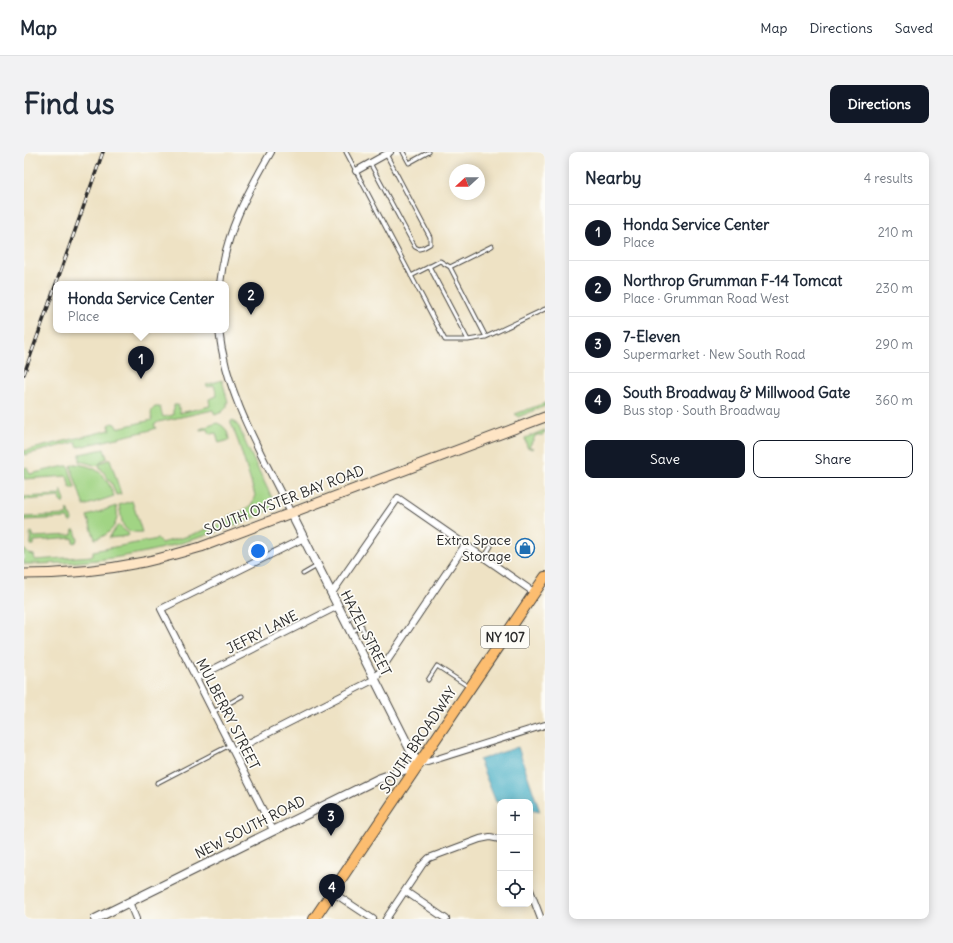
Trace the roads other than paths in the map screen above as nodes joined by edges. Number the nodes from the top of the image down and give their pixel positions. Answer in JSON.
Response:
{"nodes":[{"id":1,"x":271,"y":152,"type":"edge"},
{"id":2,"x":346,"y":152,"type":"edge"},
{"id":3,"x":403,"y":152,"type":"edge"},
{"id":4,"x":429,"y":152,"type":"edge"},
{"id":5,"x":388,"y":153,"type":"edge"},
{"id":6,"x":370,"y":163,"type":"junction"},
{"id":7,"x":356,"y":171,"type":"junction"},
{"id":8,"x":492,"y":246,"type":"dead end"},
{"id":9,"x":429,"y":266,"type":"junction"},
{"id":10,"x":450,"y":267,"type":"junction"},
{"id":11,"x":411,"y":276,"type":"junction"},
{"id":12,"x":220,"y":281,"type":"edge"},
{"id":13,"x":545,"y":309,"type":"edge"},
{"id":14,"x":220,"y":333,"type":"edge"},
{"id":15,"x":486,"y":337,"type":"junction"},
{"id":16,"x":468,"y":340,"type":"junction"},
{"id":17,"x":545,"y":416,"type":"edge"},
{"id":18,"x":291,"y":513,"type":"junction"},
{"id":19,"x":304,"y":538,"type":"junction"},
{"id":20,"x":465,"y":545,"type":"junction"},
{"id":21,"x":491,"y":546,"type":"dead end"},
{"id":22,"x":484,"y":558,"type":"junction"},
{"id":23,"x":318,"y":566,"type":"junction"},
{"id":24,"x":24,"y":574,"type":"edge"},
{"id":25,"x":303,"y":574,"type":"dead end"},
{"id":26,"x":545,"y":577,"type":"edge"},
{"id":27,"x":332,"y":593,"type":"junction"},
{"id":28,"x":534,"y":593,"type":"junction"},
{"id":29,"x":338,"y":606,"type":"junction"},
{"id":30,"x":345,"y":620,"type":"junction"},
{"id":31,"x":362,"y":626,"type":"junction"},
{"id":32,"x":351,"y":632,"type":"junction"},
{"id":33,"x":360,"y":649,"type":"junction"},
{"id":34,"x":196,"y":678,"type":"junction"},
{"id":35,"x":375,"y":678,"type":"junction"},
{"id":36,"x":428,"y":680,"type":"dead end"},
{"id":37,"x":470,"y":688,"type":"junction"},
{"id":38,"x":242,"y":696,"type":"dead end"},
{"id":39,"x":213,"y":712,"type":"junction"},
{"id":40,"x":545,"y":725,"type":"edge"},
{"id":41,"x":232,"y":748,"type":"junction"},
{"id":42,"x":418,"y":765,"type":"junction"},
{"id":43,"x":157,"y":783,"type":"dead end"},
{"id":44,"x":273,"y":830,"type":"junction"},
{"id":45,"x":497,"y":839,"type":"edge"},
{"id":46,"x":405,"y":891,"type":"junction"},
{"id":47,"x":332,"y":892,"type":"junction"},
{"id":48,"x":533,"y":898,"type":"edge"},
{"id":49,"x":128,"y":902,"type":"junction"},
{"id":50,"x":95,"y":919,"type":"edge"},
{"id":51,"x":136,"y":919,"type":"edge"},
{"id":52,"x":314,"y":919,"type":"edge"},
{"id":53,"x":373,"y":919,"type":"edge"},
{"id":54,"x":386,"y":919,"type":"edge"},
{"id":55,"x":446,"y":919,"type":"edge"},
{"id":56,"x":541,"y":919,"type":"edge"}],
"edges":[{"from":1,"to":12,"type":"street"},
{"from":2,"to":7,"type":"lane"},
{"from":3,"to":4,"type":"lane"},
{"from":5,"to":6,"type":"street"},
{"from":5,"to":6,"type":"lane"},
{"from":6,"to":7,"type":"street"},
{"from":7,"to":11,"type":"lane"},
{"from":8,"to":10,"type":"lane"},
{"from":9,"to":10,"type":"lane"},
{"from":9,"to":11,"type":"lane"},
{"from":9,"to":16,"type":"lane"},
{"from":10,"to":15,"type":"lane"},
{"from":11,"to":16,"type":"lane"},
{"from":13,"to":15,"type":"lane"},
{"from":14,"to":18,"type":"street"},
{"from":15,"to":16,"type":"lane"},
{"from":17,"to":18,"type":"main road","name":"SOUTH OYSTER BAY ROAD"},
{"from":18,"to":19,"type":"street","name":"HAZEL STREET"},
{"from":18,"to":24,"type":"main road","name":"SOUTH OYSTER BAY ROAD"},
{"from":19,"to":23,"type":"street","name":"HAZEL STREET"},
{"from":19,"to":34,"type":"street","name":"MULBERRY STREET"},
{"from":20,"to":22,"type":"street"},
{"from":20,"to":27,"type":"street"},
{"from":20,"to":35,"type":"street"},
{"from":21,"to":22,"type":"lane"},
{"from":22,"to":28,"type":"street"},
{"from":23,"to":25,"type":"lane"},
{"from":23,"to":27,"type":"street","name":"HAZEL STREET"},
{"from":26,"to":28,"type":"main road","name":"SOUTH BROADWAY","number":"NY 107"},
{"from":27,"to":29,"type":"street","name":"HAZEL STREET"},
{"from":28,"to":37,"type":"main road","name":"SOUTH BROADWAY","number":"NY 107"},
{"from":29,"to":30,"type":"street","name":"HAZEL STREET"},
{"from":29,"to":34,"type":"street","name":"JEFRY LANE"},
{"from":30,"to":31,"type":"lane"},
{"from":30,"to":32,"type":"street","name":"HAZEL STREET"},
{"from":31,"to":32,"type":"lane"},
{"from":31,"to":33,"type":"lane"},
{"from":32,"to":33,"type":"street","name":"HAZEL STREET"},
{"from":33,"to":35,"type":"street","name":"HAZEL STREET"},
{"from":34,"to":39,"type":"street","name":"MULBERRY STREET"},
{"from":35,"to":41,"type":"street"},
{"from":35,"to":42,"type":"street","name":"HAZEL STREET"},
{"from":36,"to":37,"type":"lane"},
{"from":37,"to":42,"type":"main road","name":"SOUTH BROADWAY","number":"NY 107"},
{"from":38,"to":39,"type":"lane"},
{"from":39,"to":41,"type":"street","name":"MULBERRY STREET"},
{"from":40,"to":42,"type":"street"},
{"from":41,"to":43,"type":"lane"},
{"from":41,"to":44,"type":"street","name":"MULBERRY STREET"},
{"from":42,"to":44,"type":"street","name":"NEW SOUTH ROAD"},
{"from":42,"to":47,"type":"main road","name":"SOUTH BROADWAY","number":"NY 107"},
{"from":44,"to":49,"type":"street","name":"NEW SOUTH ROAD"},
{"from":45,"to":46,"type":"street"},
{"from":46,"to":54,"type":"street"},
{"from":46,"to":55,"type":"street"},
{"from":47,"to":52,"type":"main road","name":"SOUTH BROADWAY","number":"NY 107"},
{"from":47,"to":53,"type":"street"},
{"from":48,"to":56,"type":"street"},
{"from":49,"to":50,"type":"street","name":"NEW SOUTH ROAD"},
{"from":49,"to":51,"type":"street"}]}
